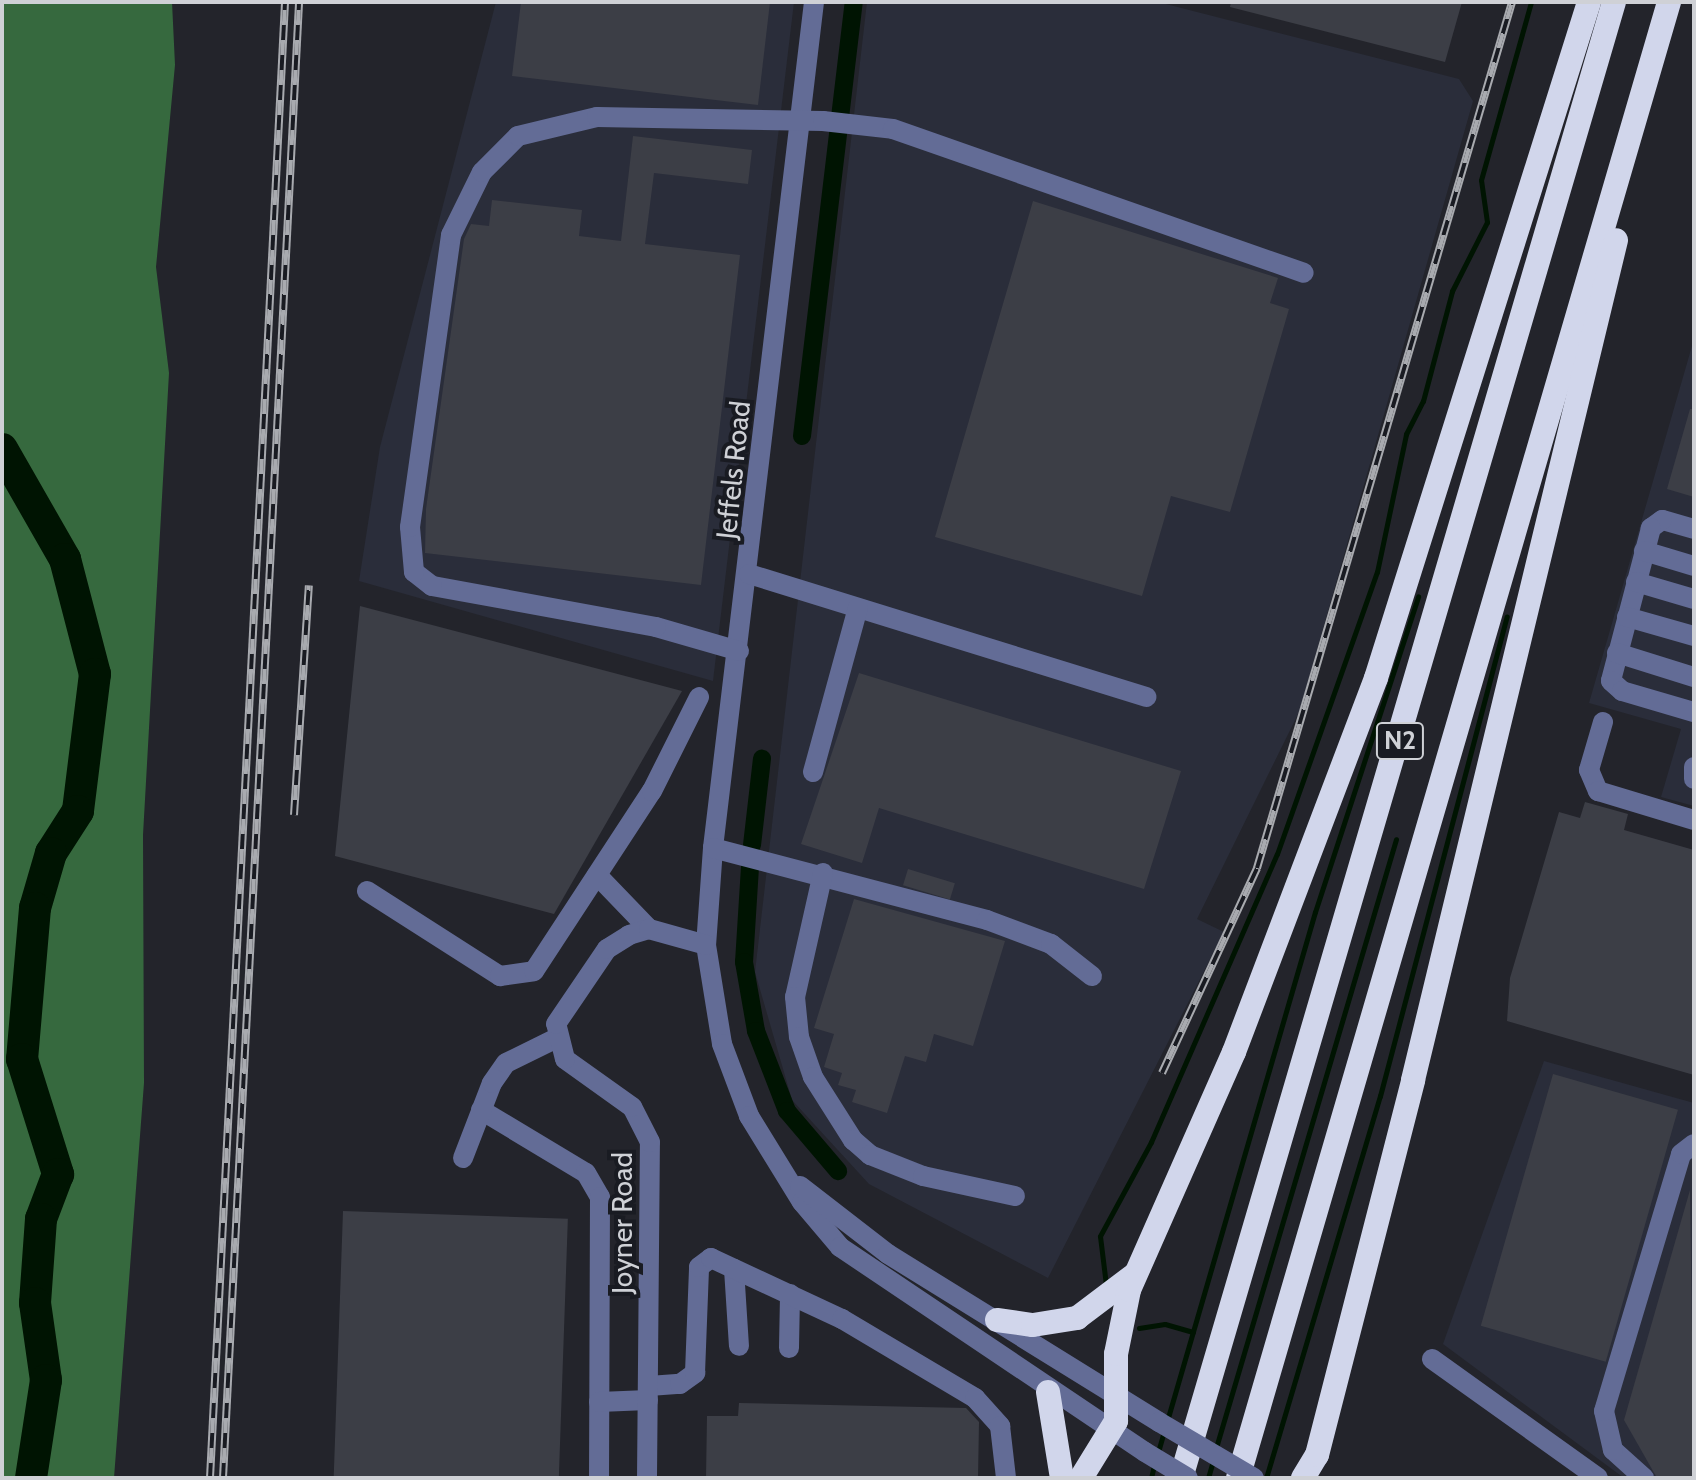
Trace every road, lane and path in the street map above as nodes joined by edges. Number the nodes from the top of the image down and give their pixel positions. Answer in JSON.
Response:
{"nodes":[{"id":1,"x":814,"y":2,"type":"edge"},
{"id":2,"x":1589,"y":2,"type":"edge"},
{"id":3,"x":1614,"y":2,"type":"edge"},
{"id":4,"x":1669,"y":2,"type":"edge"},
{"id":5,"x":1657,"y":42,"type":"junction"},
{"id":6,"x":799,"y":125,"type":"junction"},
{"id":7,"x":1304,"y":273,"type":"dead end"},
{"id":8,"x":1694,"y":529,"type":"edge"},
{"id":9,"x":1644,"y":551,"type":"junction"},
{"id":10,"x":1694,"y":566,"type":"edge"},
{"id":11,"x":749,"y":574,"type":"junction"},
{"id":12,"x":1636,"y":582,"type":"junction"},
{"id":13,"x":1694,"y":599,"type":"edge"},
{"id":14,"x":858,"y":608,"type":"junction"},
{"id":15,"x":1627,"y":617,"type":"junction"},
{"id":16,"x":1694,"y":636,"type":"edge"},
{"id":17,"x":739,"y":651,"type":"junction"},
{"id":18,"x":1617,"y":653,"type":"junction"},
{"id":19,"x":1694,"y":677,"type":"edge"},
{"id":20,"x":699,"y":697,"type":"dead end"},
{"id":21,"x":1146,"y":697,"type":"dead end"},
{"id":22,"x":1694,"y":712,"type":"edge"},
{"id":23,"x":1603,"y":722,"type":"dead end"},
{"id":24,"x":1694,"y":767,"type":"edge"},
{"id":25,"x":813,"y":772,"type":"dead end"},
{"id":26,"x":1694,"y":779,"type":"edge"},
{"id":27,"x":1694,"y":820,"type":"edge"},
{"id":28,"x":713,"y":848,"type":"junction"},
{"id":29,"x":823,"y":873,"type":"junction"},
{"id":30,"x":597,"y":875,"type":"junction"},
{"id":31,"x":367,"y":891,"type":"dead end"},
{"id":32,"x":649,"y":929,"type":"junction"},
{"id":33,"x":706,"y":945,"type":"junction"},
{"id":34,"x":1092,"y":976,"type":"dead end"},
{"id":35,"x":555,"y":1039,"type":"junction"},
{"id":36,"x":481,"y":1110,"type":"junction"},
{"id":37,"x":1694,"y":1144,"type":"edge"},
{"id":38,"x":463,"y":1158,"type":"dead end"},
{"id":39,"x":787,"y":1176,"type":"junction"},
{"id":40,"x":1015,"y":1196,"type":"dead end"},
{"id":41,"x":734,"y":1269,"type":"junction"},
{"id":42,"x":1134,"y":1275,"type":"junction"},
{"id":43,"x":790,"y":1294,"type":"junction"},
{"id":44,"x":997,"y":1320,"type":"junction"},
{"id":45,"x":739,"y":1346,"type":"dead end"},
{"id":46,"x":789,"y":1348,"type":"dead end"},
{"id":47,"x":1432,"y":1359,"type":"dead end"},
{"id":48,"x":1048,"y":1392,"type":"junction"},
{"id":49,"x":648,"y":1393,"type":"junction"},
{"id":50,"x":1119,"y":1395,"type":"junction"},
{"id":51,"x":599,"y":1402,"type":"junction"},
{"id":52,"x":1111,"y":1432,"type":"junction"},
{"id":53,"x":599,"y":1478,"type":"edge"},
{"id":54,"x":647,"y":1478,"type":"edge"},
{"id":55,"x":1006,"y":1478,"type":"edge"},
{"id":56,"x":1062,"y":1478,"type":"edge"},
{"id":57,"x":1081,"y":1478,"type":"edge"},
{"id":58,"x":1181,"y":1478,"type":"edge"},
{"id":59,"x":1188,"y":1478,"type":"edge"},
{"id":60,"x":1238,"y":1478,"type":"edge"},
{"id":61,"x":1254,"y":1478,"type":"edge"},
{"id":62,"x":1303,"y":1478,"type":"edge"},
{"id":63,"x":1598,"y":1478,"type":"edge"},
{"id":64,"x":1644,"y":1478,"type":"edge"}],
"edges":[{"from":1,"to":6,"type":"street","name":"Jeffels Road"},
{"from":2,"to":42,"type":"highway"},
{"from":3,"to":58,"type":"highway","number":"N2"},
{"from":4,"to":5,"type":"highway","number":"N2"},
{"from":5,"to":60,"type":"highway","number":"N2"},
{"from":5,"to":62,"type":"highway"},
{"from":6,"to":7,"type":"street"},
{"from":6,"to":11,"type":"street","name":"Jeffels Road"},
{"from":6,"to":17,"type":"street"},
{"from":8,"to":9,"type":"street"},
{"from":9,"to":10,"type":"street"},
{"from":9,"to":12,"type":"street"},
{"from":11,"to":14,"type":"street"},
{"from":11,"to":17,"type":"street","name":"Jeffels Road"},
{"from":12,"to":13,"type":"street"},
{"from":12,"to":15,"type":"street"},
{"from":14,"to":21,"type":"street"},
{"from":14,"to":25,"type":"street"},
{"from":15,"to":16,"type":"street"},
{"from":15,"to":18,"type":"street"},
{"from":17,"to":28,"type":"street","name":"Jeffels Road"},
{"from":18,"to":19,"type":"street"},
{"from":18,"to":22,"type":"street"},
{"from":20,"to":30,"type":"street"},
{"from":23,"to":27,"type":"street"},
{"from":24,"to":26,"type":"street"},
{"from":28,"to":29,"type":"street"},
{"from":28,"to":33,"type":"street","name":"Jeffels Road"},
{"from":29,"to":34,"type":"street"},
{"from":29,"to":40,"type":"street"},
{"from":30,"to":31,"type":"street"},
{"from":30,"to":32,"type":"street"},
{"from":32,"to":33,"type":"street"},
{"from":32,"to":35,"type":"street"},
{"from":33,"to":39,"type":"street"},
{"from":35,"to":36,"type":"street"},
{"from":35,"to":49,"type":"street","name":"Joyner Road"},
{"from":36,"to":38,"type":"street"},
{"from":36,"to":51,"type":"street"},
{"from":37,"to":64,"type":"street"},
{"from":39,"to":44,"type":"street"},
{"from":39,"to":48,"type":"street"},
{"from":41,"to":43,"type":"street"},
{"from":41,"to":45,"type":"street"},
{"from":41,"to":49,"type":"street"},
{"from":42,"to":44,"type":"highway"},
{"from":42,"to":50,"type":"highway"},
{"from":43,"to":46,"type":"street"},
{"from":43,"to":55,"type":"street"},
{"from":44,"to":50,"type":"street"},
{"from":47,"to":63,"type":"street"},
{"from":48,"to":52,"type":"street"},
{"from":48,"to":56,"type":"highway"},
{"from":49,"to":51,"type":"street"},
{"from":49,"to":54,"type":"street","name":"Joyner Road"},
{"from":50,"to":52,"type":"highway"},
{"from":50,"to":61,"type":"street","bridge":true},
{"from":51,"to":53,"type":"street"},
{"from":52,"to":57,"type":"highway"},
{"from":52,"to":59,"type":"street","bridge":true}]}
